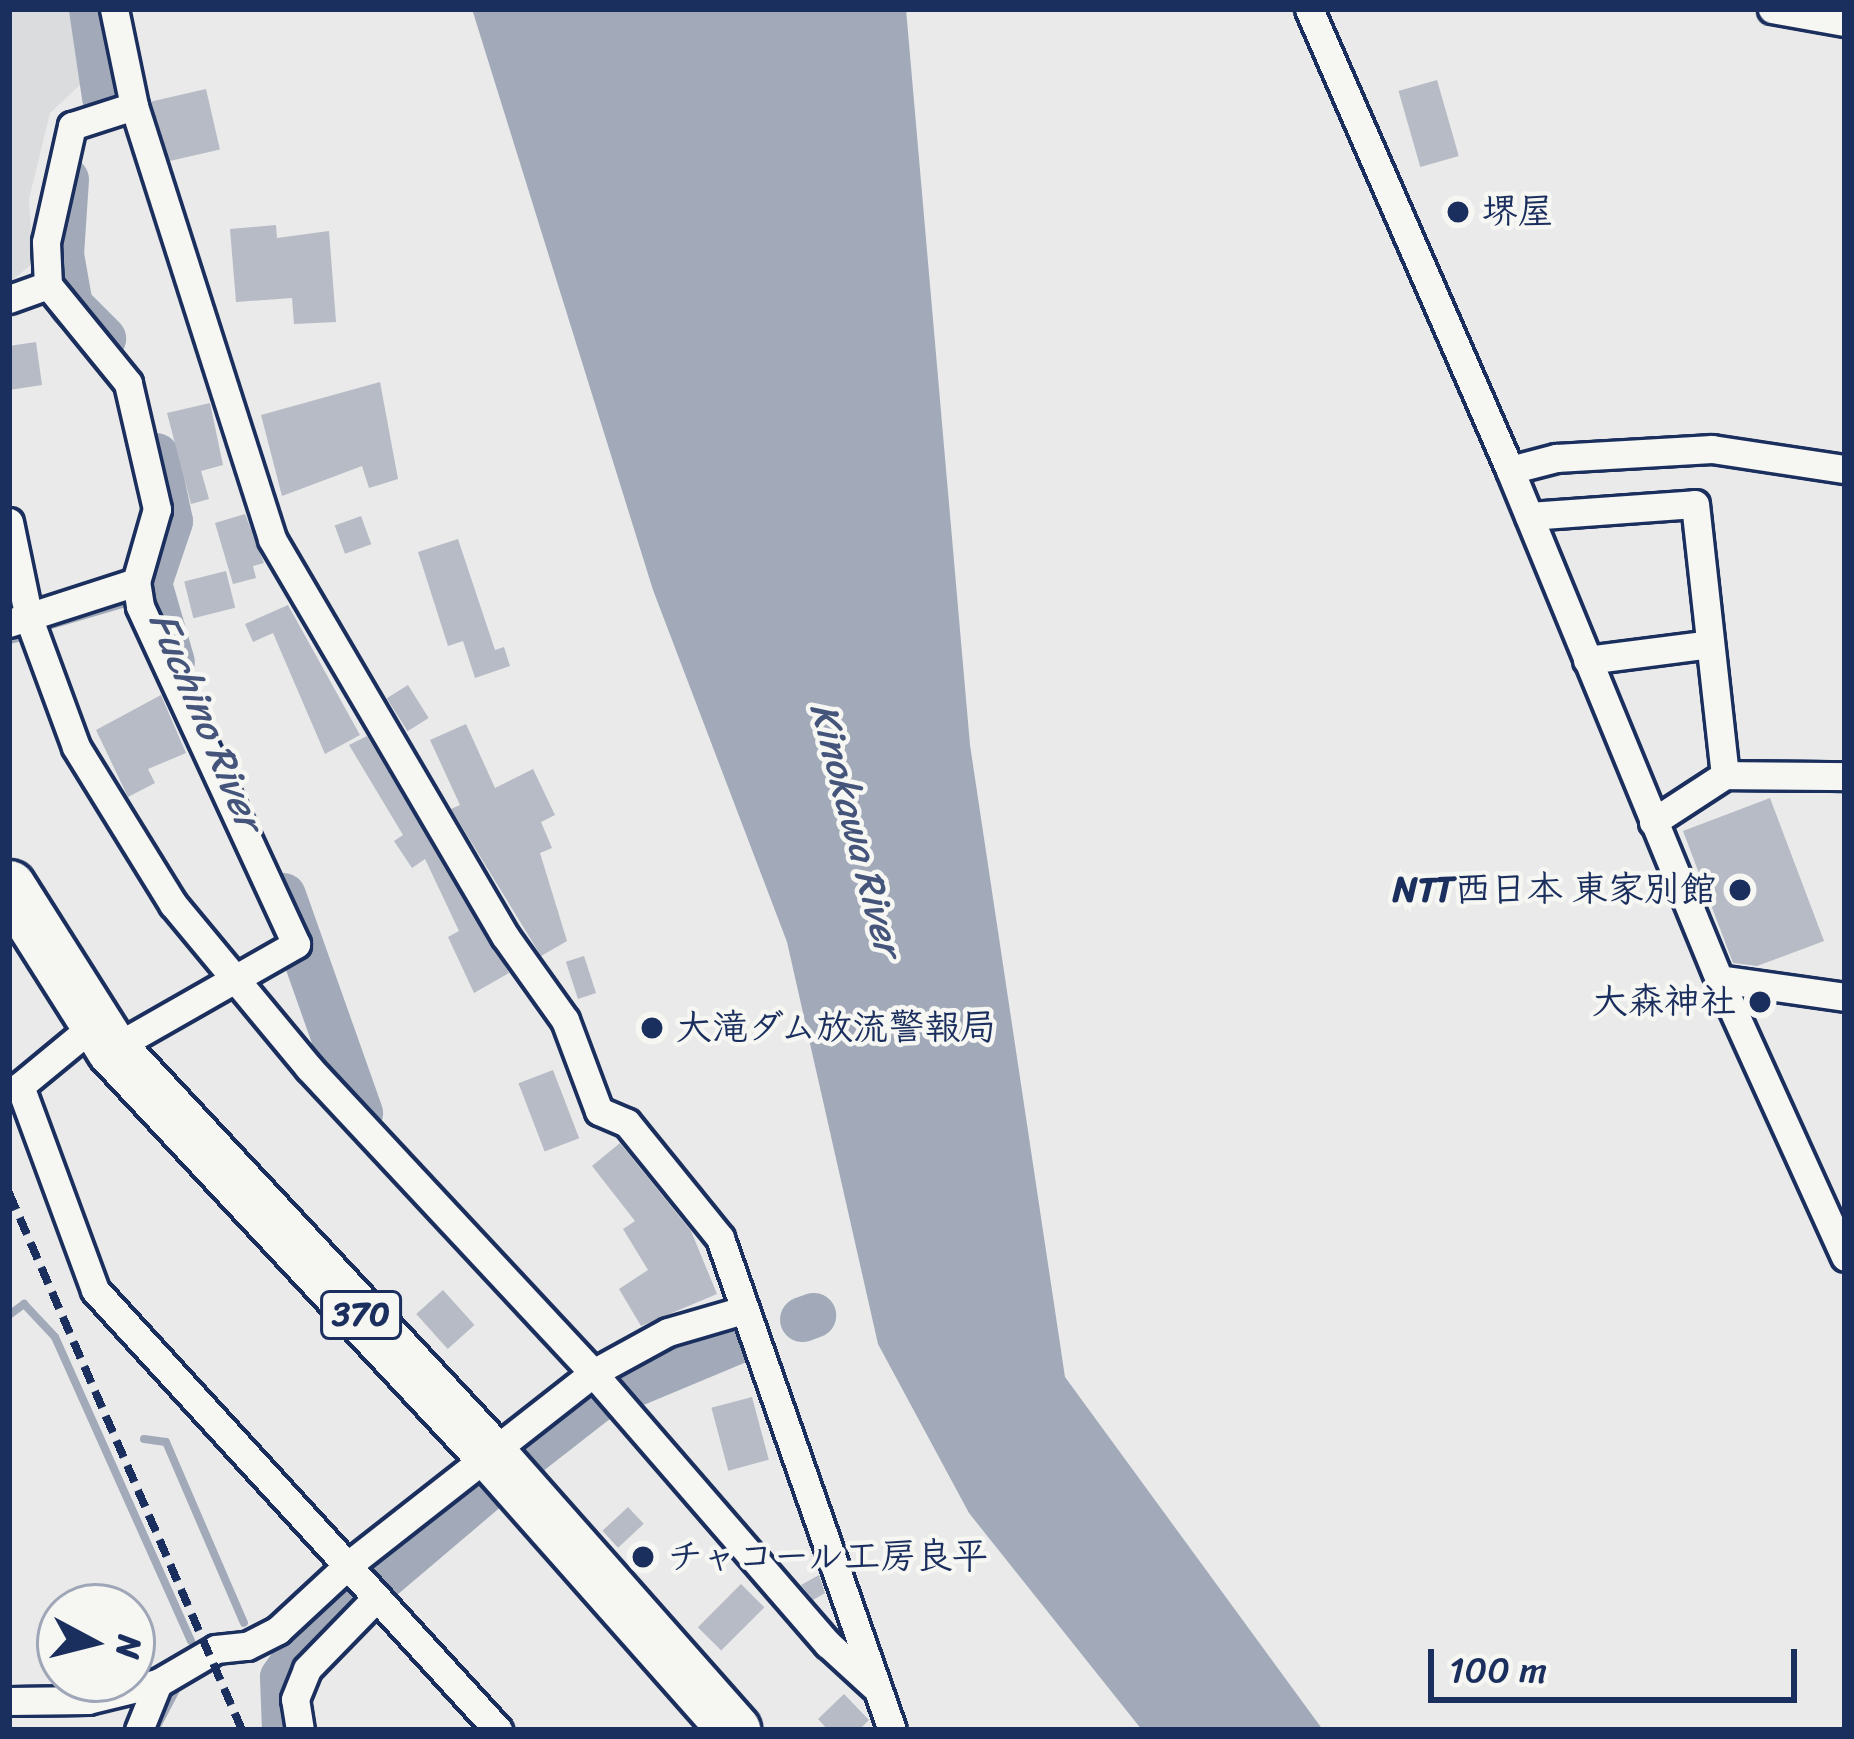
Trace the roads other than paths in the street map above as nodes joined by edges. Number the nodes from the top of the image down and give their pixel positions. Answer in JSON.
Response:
{"nodes":[{"id":1,"x":114,"y":9,"type":"edge"},
{"id":2,"x":1309,"y":9,"type":"edge"},
{"id":3,"x":1772,"y":9,"type":"edge"},
{"id":4,"x":1845,"y":22,"type":"edge"},
{"id":5,"x":134,"y":106,"type":"junction"},
{"id":6,"x":48,"y":285,"type":"junction"},
{"id":7,"x":9,"y":299,"type":"edge"},
{"id":8,"x":1845,"y":469,"type":"edge"},
{"id":9,"x":1510,"y":470,"type":"junction"},
{"id":10,"x":1529,"y":516,"type":"junction"},
{"id":11,"x":9,"y":522,"type":"edge"},
{"id":12,"x":136,"y":582,"type":"junction"},
{"id":13,"x":19,"y":621,"type":"edge"},
{"id":14,"x":1710,"y":644,"type":"junction"},
{"id":15,"x":1587,"y":660,"type":"junction"},
{"id":16,"x":1725,"y":775,"type":"junction"},
{"id":17,"x":1845,"y":776,"type":"edge"},
{"id":18,"x":1653,"y":822,"type":"junction"},
{"id":19,"x":9,"y":886,"type":"edge"},
{"id":20,"x":230,"y":980,"type":"junction"},
{"id":21,"x":1718,"y":980,"type":"junction"},
{"id":22,"x":1845,"y":997,"type":"edge"},
{"id":23,"x":103,"y":1037,"type":"junction"},
{"id":24,"x":1845,"y":1257,"type":"edge"},
{"id":25,"x":743,"y":1310,"type":"junction"},
{"id":26,"x":606,"y":1387,"type":"junction"},
{"id":27,"x":493,"y":1456,"type":"junction"},
{"id":28,"x":362,"y":1584,"type":"junction"},
{"id":29,"x":456,"y":1679,"type":"junction"},
{"id":30,"x":158,"y":1683,"type":"junction"},
{"id":31,"x":877,"y":1688,"type":"junction"},
{"id":32,"x":9,"y":1701,"type":"edge"},
{"id":33,"x":139,"y":1730,"type":"edge"},
{"id":34,"x":300,"y":1730,"type":"edge"},
{"id":35,"x":471,"y":1730,"type":"edge"},
{"id":36,"x":498,"y":1730,"type":"edge"},
{"id":37,"x":734,"y":1730,"type":"edge"},
{"id":38,"x":892,"y":1730,"type":"edge"}],
"edges":[{"from":1,"to":5,"type":"street"},
{"from":2,"to":9,"type":"street"},
{"from":3,"to":4,"type":"street"},
{"from":5,"to":6,"type":"street"},
{"from":5,"to":25,"type":"street"},
{"from":6,"to":7,"type":"street"},
{"from":6,"to":12,"type":"street"},
{"from":8,"to":9,"type":"street"},
{"from":9,"to":10,"type":"street"},
{"from":10,"to":14,"type":"street"},
{"from":10,"to":15,"type":"street"},
{"from":11,"to":13,"type":"street"},
{"from":12,"to":13,"type":"street"},
{"from":12,"to":20,"type":"street"},
{"from":13,"to":20,"type":"street"},
{"from":14,"to":15,"type":"street"},
{"from":14,"to":16,"type":"street"},
{"from":15,"to":18,"type":"street"},
{"from":16,"to":17,"type":"street"},
{"from":16,"to":18,"type":"street"},
{"from":18,"to":21,"type":"street"},
{"from":19,"to":23,"type":"highway","number":"370"},
{"from":20,"to":23,"type":"street"},
{"from":20,"to":26,"type":"street"},
{"from":21,"to":22,"type":"street"},
{"from":21,"to":24,"type":"street"},
{"from":23,"to":27,"type":"highway","number":"370"},
{"from":23,"to":28,"type":"street"},
{"from":25,"to":26,"type":"street"},
{"from":25,"to":31,"type":"street"},
{"from":26,"to":27,"type":"street"},
{"from":26,"to":31,"type":"street"},
{"from":27,"to":28,"type":"street"},
{"from":27,"to":37,"type":"highway","number":"370"},
{"from":28,"to":29,"type":"street"},
{"from":28,"to":30,"type":"street"},
{"from":28,"to":34,"type":"street"},
{"from":29,"to":35,"type":"street"},
{"from":29,"to":36,"type":"street"},
{"from":30,"to":32,"type":"street"},
{"from":30,"to":33,"type":"street"},
{"from":31,"to":38,"type":"street"}]}
